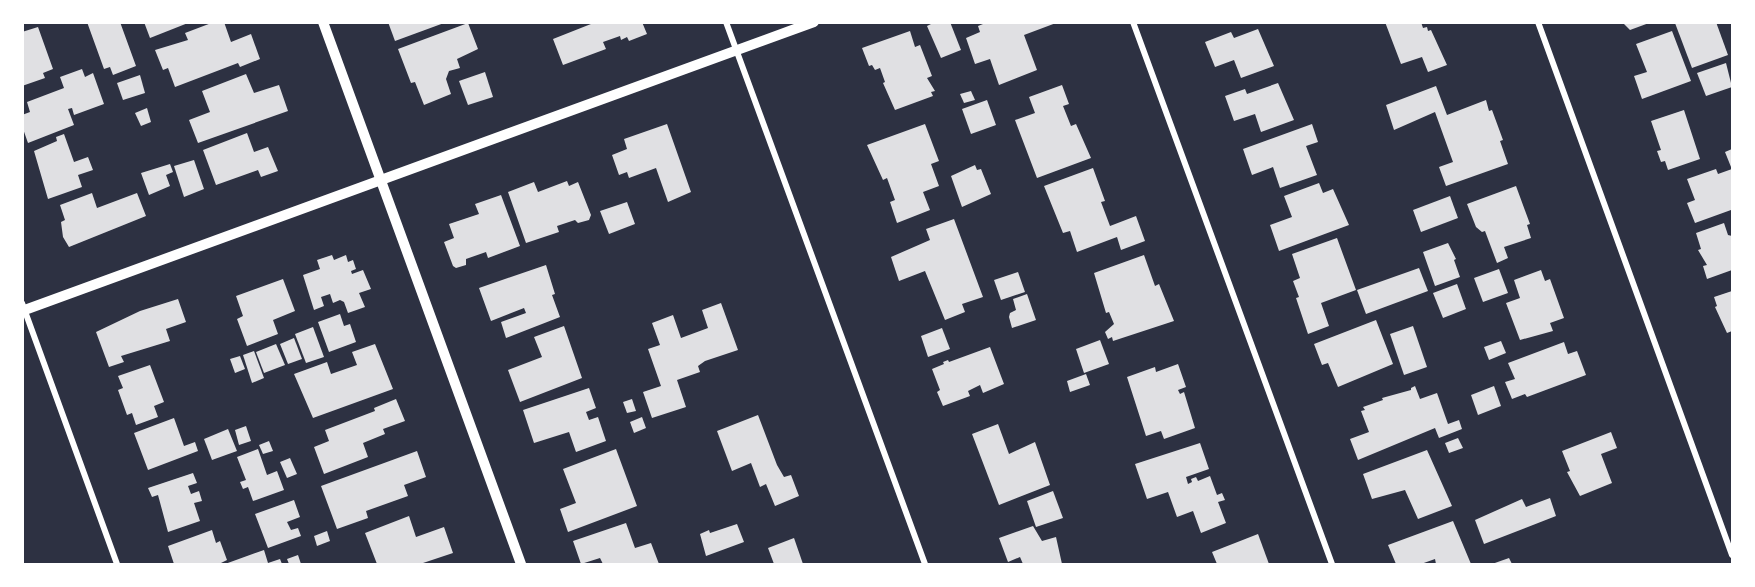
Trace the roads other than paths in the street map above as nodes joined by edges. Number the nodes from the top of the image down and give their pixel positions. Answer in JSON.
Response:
{"nodes":[{"id":1,"x":322,"y":22,"type":"edge"},
{"id":2,"x":726,"y":22,"type":"edge"},
{"id":3,"x":814,"y":22,"type":"edge"},
{"id":4,"x":1133,"y":22,"type":"edge"},
{"id":5,"x":1538,"y":22,"type":"edge"},
{"id":6,"x":737,"y":50,"type":"junction"},
{"id":7,"x":380,"y":180,"type":"junction"},
{"id":8,"x":23,"y":308,"type":"edge"},
{"id":9,"x":1732,"y":555,"type":"edge"},
{"id":10,"x":117,"y":564,"type":"edge"},
{"id":11,"x":521,"y":564,"type":"edge"},
{"id":12,"x":925,"y":564,"type":"edge"},
{"id":13,"x":1332,"y":564,"type":"edge"}],
"edges":[{"from":1,"to":7,"type":"street"},
{"from":2,"to":6,"type":"street"},
{"from":3,"to":6,"type":"street"},
{"from":4,"to":13,"type":"street"},
{"from":5,"to":9,"type":"street"},
{"from":6,"to":7,"type":"street"},
{"from":6,"to":12,"type":"street"},
{"from":7,"to":8,"type":"street"},
{"from":7,"to":11,"type":"street"},
{"from":8,"to":10,"type":"street"}]}
